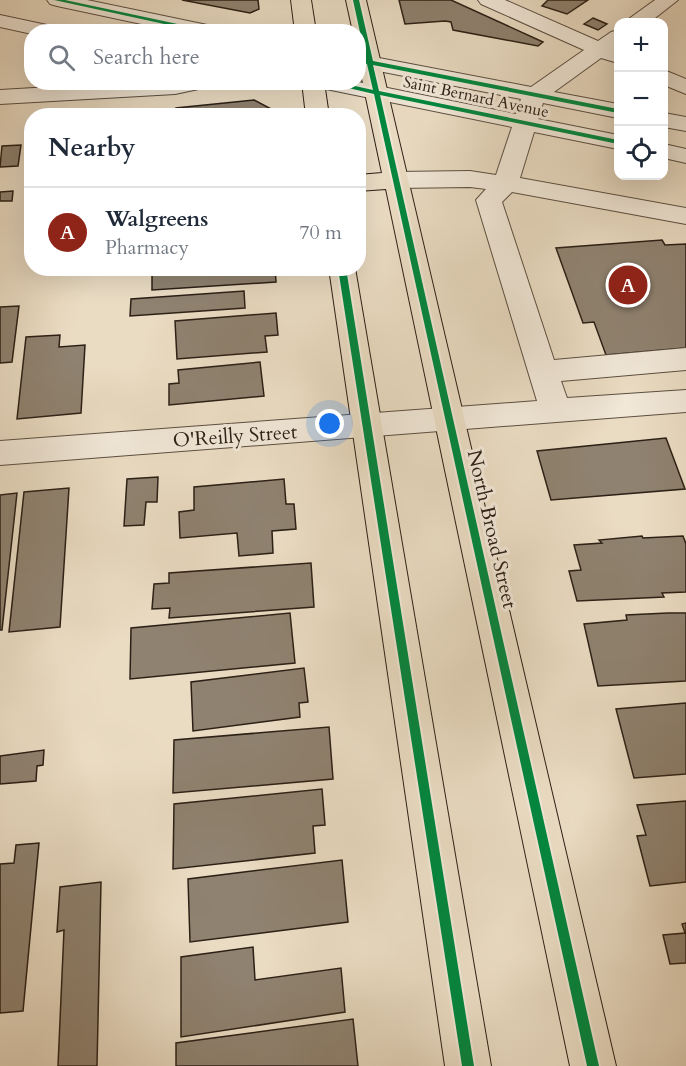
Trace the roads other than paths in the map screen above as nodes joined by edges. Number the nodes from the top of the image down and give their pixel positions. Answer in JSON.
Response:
{"nodes":[{"id":1,"x":59,"y":0,"type":"edge"},
{"id":2,"x":129,"y":0,"type":"edge"},
{"id":3,"x":301,"y":0,"type":"edge"},
{"id":4,"x":356,"y":0,"type":"edge"},
{"id":5,"x":488,"y":0,"type":"edge"},
{"id":6,"x":668,"y":0,"type":"edge"},
{"id":7,"x":110,"y":10,"type":"junction"},
{"id":8,"x":643,"y":18,"type":"edge"},
{"id":9,"x":0,"y":21,"type":"edge"},
{"id":10,"x":31,"y":24,"type":"edge"},
{"id":11,"x":175,"y":24,"type":"edge"},
{"id":12,"x":305,"y":24,"type":"edge"},
{"id":13,"x":360,"y":24,"type":"edge"},
{"id":14,"x":24,"y":26,"type":"edge"},
{"id":15,"x":609,"y":54,"type":"edge"},
{"id":16,"x":368,"y":71,"type":"edge"},
{"id":17,"x":668,"y":79,"type":"edge"},
{"id":18,"x":686,"y":87,"type":"edge"},
{"id":19,"x":122,"y":90,"type":"edge"},
{"id":20,"x":314,"y":90,"type":"edge"},
{"id":21,"x":534,"y":95,"type":"junction"},
{"id":22,"x":0,"y":97,"type":"edge"},
{"id":23,"x":317,"y":108,"type":"edge"},
{"id":24,"x":614,"y":110,"type":"edge"},
{"id":25,"x":668,"y":121,"type":"edge"},
{"id":26,"x":526,"y":122,"type":"junction"},
{"id":27,"x":686,"y":124,"type":"edge"},
{"id":28,"x":614,"y":141,"type":"edge"},
{"id":29,"x":668,"y":153,"type":"edge"},
{"id":30,"x":686,"y":156,"type":"edge"},
{"id":31,"x":396,"y":180,"type":"junction"},
{"id":32,"x":366,"y":182,"type":"edge"},
{"id":33,"x":505,"y":185,"type":"junction"},
{"id":34,"x":686,"y":216,"type":"edge"},
{"id":35,"x":343,"y":276,"type":"edge"},
{"id":36,"x":686,"y":359,"type":"edge"},
{"id":37,"x":543,"y":372,"type":"junction"},
{"id":38,"x":686,"y":401,"type":"edge"},
{"id":39,"x":556,"y":412,"type":"junction"},
{"id":40,"x":449,"y":421,"type":"junction"},
{"id":41,"x":367,"y":426,"type":"junction"},
{"id":42,"x":0,"y":453,"type":"edge"},
{"id":43,"x":468,"y":1066,"type":"edge"},
{"id":44,"x":593,"y":1066,"type":"edge"}],
"edges":[{"from":1,"to":7,"type":"street"},
{"from":1,"to":10,"type":"street"},
{"from":2,"to":7,"type":"street"},
{"from":3,"to":12,"type":"main road"},
{"from":4,"to":13,"type":"main road","name":"North Broad Street"},
{"from":5,"to":15,"type":"street"},
{"from":6,"to":8,"type":"street"},
{"from":7,"to":11,"type":"street"},
{"from":9,"to":14,"type":"street"},
{"from":15,"to":21,"type":"street"},
{"from":16,"to":21,"type":"street","name":"Saint Bernard Avenue"},
{"from":16,"to":26,"type":"street","name":"Saint Bernard Avenue"},
{"from":16,"to":31,"type":"main road","name":"North Broad Street"},
{"from":17,"to":18,"type":"street"},
{"from":19,"to":22,"type":"street"},
{"from":20,"to":23,"type":"main road"},
{"from":21,"to":24,"type":"street","name":"Saint Bernard Avenue"},
{"from":21,"to":26,"type":"street"},
{"from":25,"to":27,"type":"street"},
{"from":26,"to":28,"type":"street","name":"Saint Bernard Avenue"},
{"from":26,"to":33,"type":"street"},
{"from":29,"to":30,"type":"street"},
{"from":31,"to":32,"type":"main road"},
{"from":31,"to":33,"type":"street"},
{"from":31,"to":40,"type":"main road","name":"North Broad Street"},
{"from":33,"to":34,"type":"street"},
{"from":33,"to":37,"type":"street"},
{"from":35,"to":41,"type":"main road"},
{"from":36,"to":37,"type":"street"},
{"from":37,"to":39,"type":"street"},
{"from":38,"to":39,"type":"street","name":"O'Reilly Street"},
{"from":39,"to":40,"type":"street","name":"O'Reilly Street"},
{"from":40,"to":41,"type":"street","name":"O'Reilly Street"},
{"from":40,"to":44,"type":"main road","name":"North Broad Street"},
{"from":41,"to":42,"type":"street","name":"O'Reilly Street"},
{"from":41,"to":43,"type":"main road"}]}
